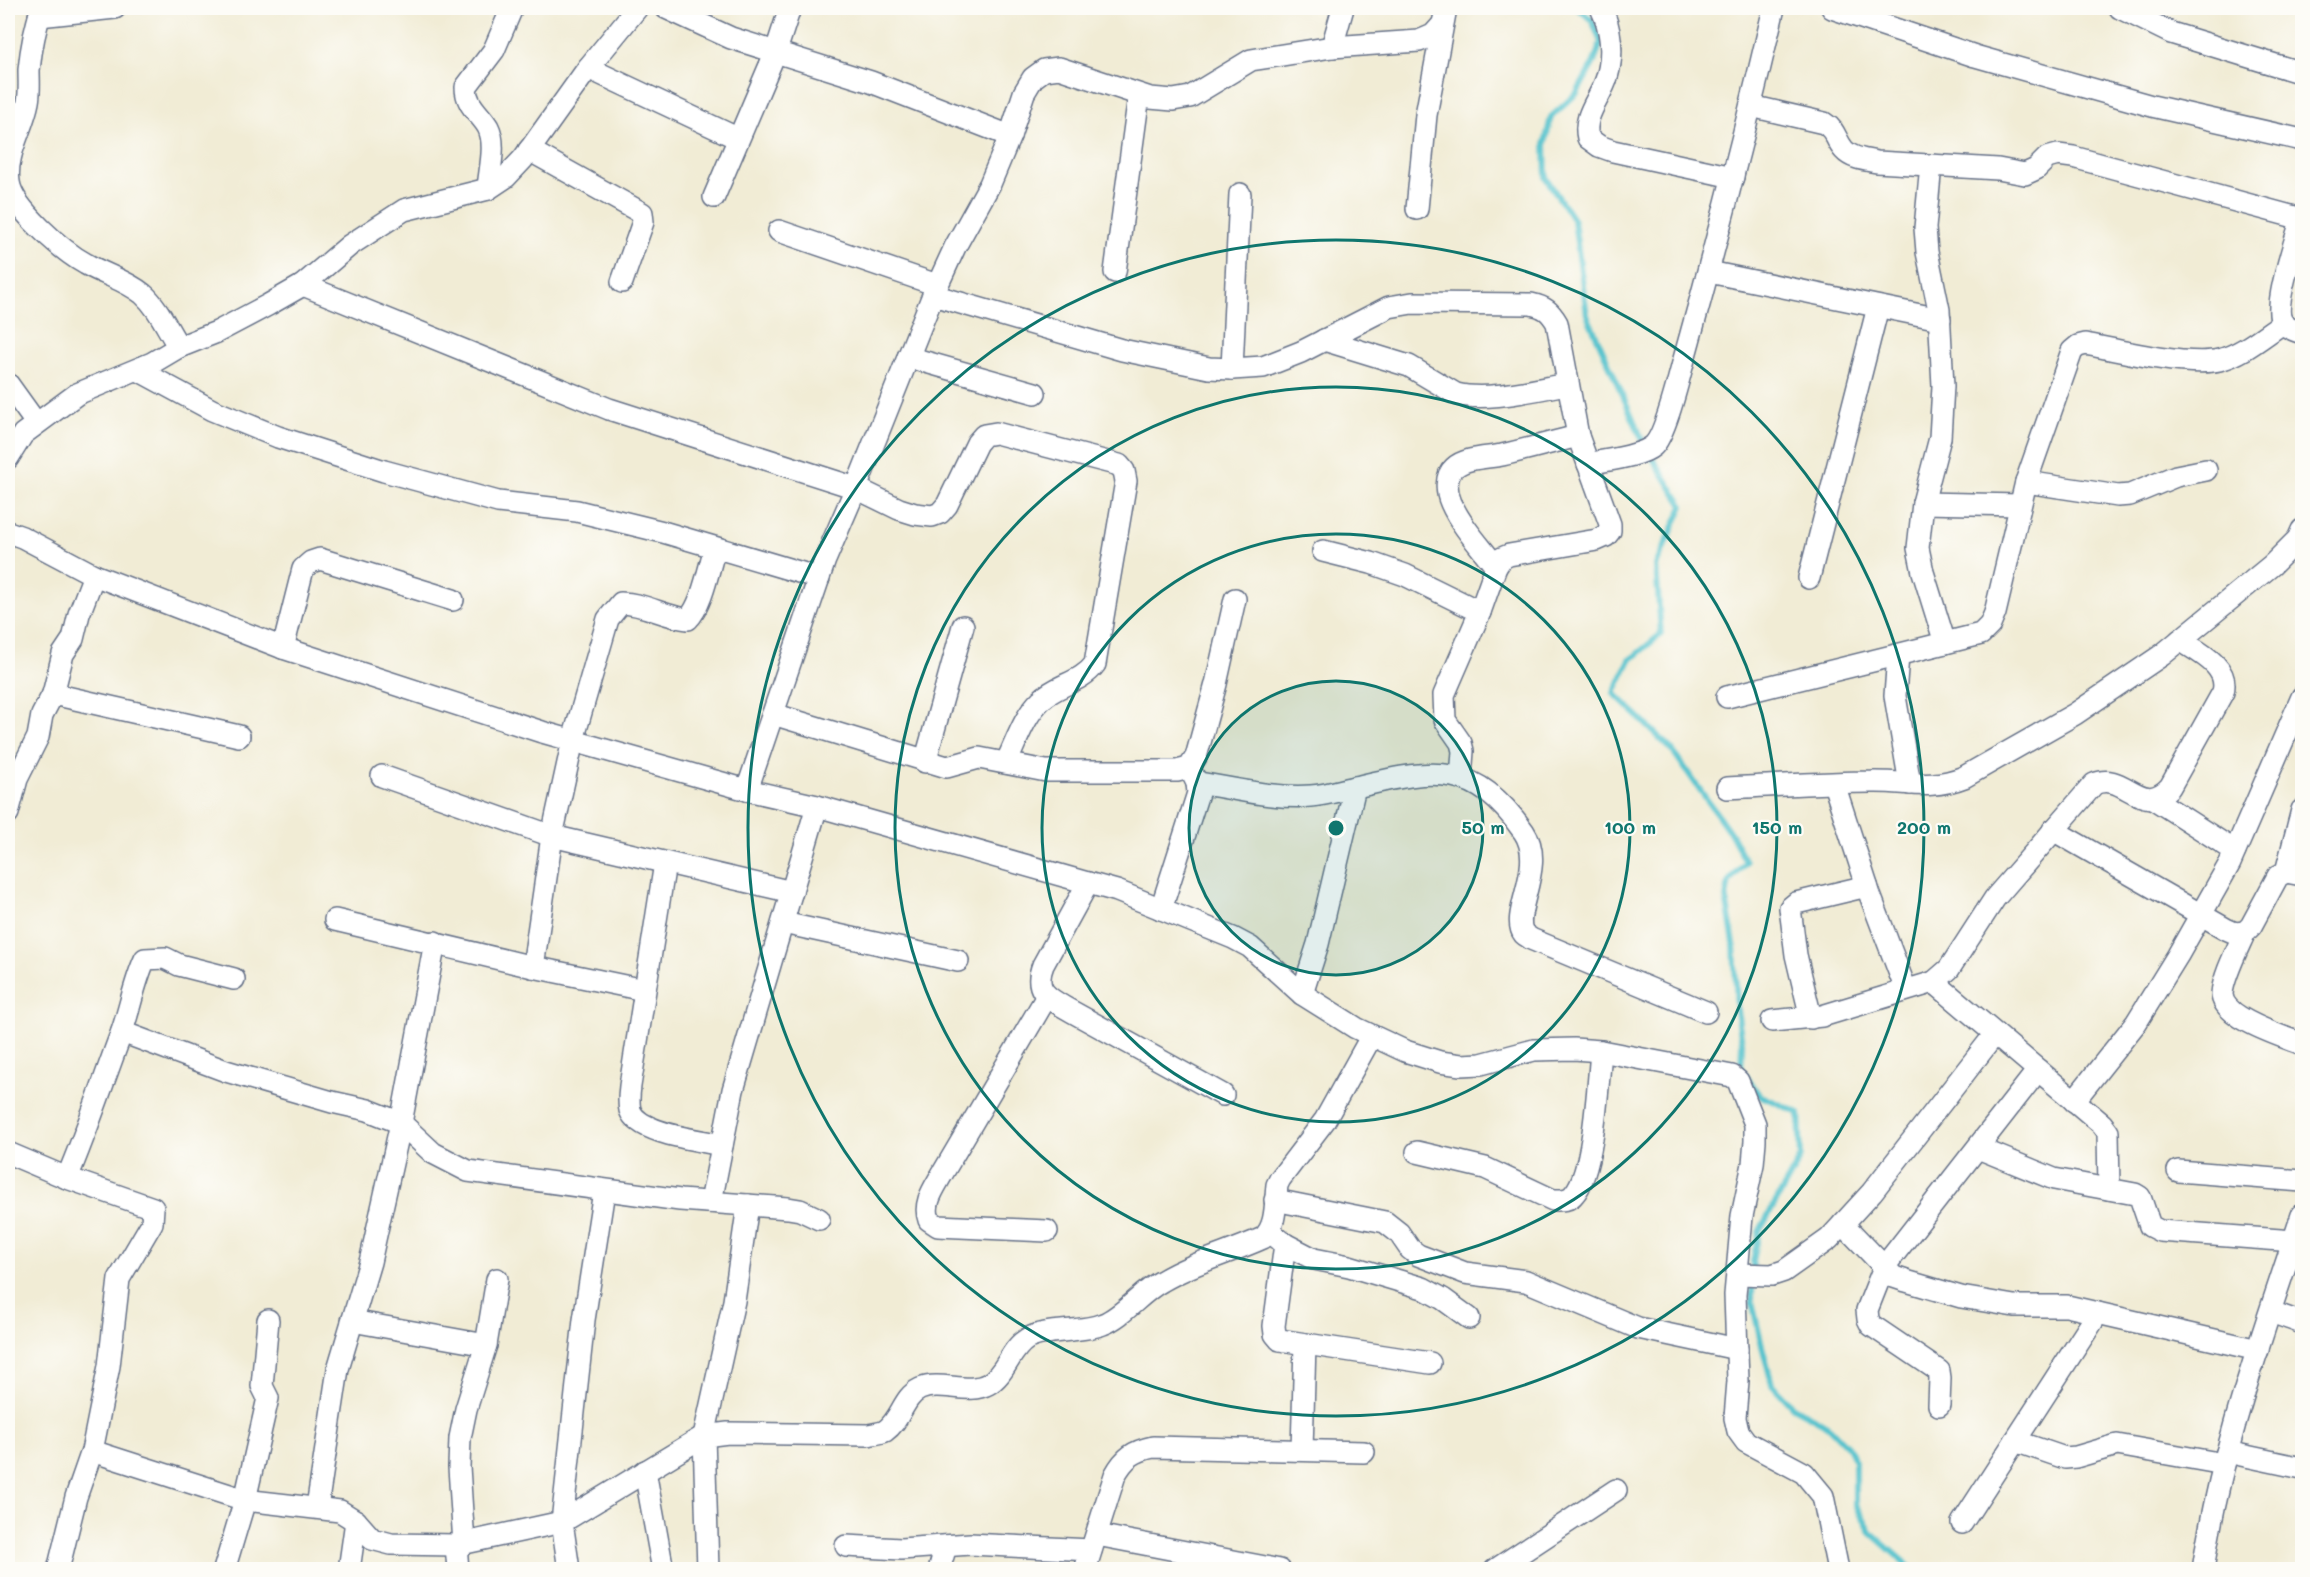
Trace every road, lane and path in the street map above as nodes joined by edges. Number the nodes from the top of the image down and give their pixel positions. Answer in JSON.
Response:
{"nodes":[{"id":1,"x":115,"y":8,"type":"edge"},
{"id":2,"x":512,"y":8,"type":"edge"},
{"id":3,"x":637,"y":8,"type":"edge"},
{"id":4,"x":666,"y":8,"type":"edge"},
{"id":5,"x":790,"y":8,"type":"edge"},
{"id":6,"x":1342,"y":8,"type":"edge"},
{"id":7,"x":1601,"y":8,"type":"edge"},
{"id":8,"x":1774,"y":8,"type":"edge"},
{"id":9,"x":1832,"y":8,"type":"edge"},
{"id":10,"x":2120,"y":8,"type":"edge"},
{"id":11,"x":40,"y":12,"type":"edge"},
{"id":12,"x":1869,"y":14,"type":"edge"},
{"id":13,"x":1444,"y":16,"type":"edge"},
{"id":14,"x":1332,"y":47,"type":"junction"},
{"id":15,"x":776,"y":51,"type":"junction"},
{"id":16,"x":588,"y":68,"type":"junction"},
{"id":17,"x":2302,"y":73,"type":"edge"},
{"id":18,"x":1139,"y":95,"type":"junction"},
{"id":19,"x":1751,"y":106,"type":"junction"},
{"id":20,"x":13,"y":128,"type":"edge"},
{"id":21,"x":1010,"y":136,"type":"junction"},
{"id":22,"x":737,"y":138,"type":"junction"},
{"id":23,"x":2302,"y":140,"type":"edge"},
{"id":24,"x":529,"y":150,"type":"junction"},
{"id":25,"x":1931,"y":165,"type":"junction"},
{"id":26,"x":1733,"y":177,"type":"junction"},
{"id":27,"x":488,"y":189,"type":"junction"},
{"id":28,"x":1240,"y":194,"type":"dead end"},
{"id":29,"x":714,"y":197,"type":"dead end"},
{"id":30,"x":1417,"y":209,"type":"dead end"},
{"id":31,"x":2302,"y":218,"type":"edge"},
{"id":32,"x":779,"y":231,"type":"dead end"},
{"id":33,"x":1115,"y":272,"type":"dead end"},
{"id":34,"x":1709,"y":272,"type":"junction"},
{"id":35,"x":622,"y":282,"type":"dead end"},
{"id":36,"x":303,"y":285,"type":"junction"},
{"id":37,"x":935,"y":290,"type":"junction"},
{"id":38,"x":1878,"y":307,"type":"junction"},
{"id":39,"x":1940,"y":320,"type":"junction"},
{"id":40,"x":2283,"y":323,"type":"junction"},
{"id":41,"x":2302,"y":333,"type":"edge"},
{"id":42,"x":1324,"y":340,"type":"junction"},
{"id":43,"x":178,"y":347,"type":"junction"},
{"id":44,"x":908,"y":357,"type":"junction"},
{"id":45,"x":1232,"y":369,"type":"junction"},
{"id":46,"x":138,"y":370,"type":"junction"},
{"id":47,"x":8,"y":384,"type":"edge"},
{"id":48,"x":1568,"y":384,"type":"junction"},
{"id":49,"x":1035,"y":393,"type":"dead end"},
{"id":50,"x":36,"y":423,"type":"junction"},
{"id":51,"x":1578,"y":436,"type":"junction"},
{"id":52,"x":8,"y":458,"type":"edge"},
{"id":53,"x":1588,"y":464,"type":"junction"},
{"id":54,"x":2206,"y":470,"type":"dead end"},
{"id":55,"x":2025,"y":482,"type":"junction"},
{"id":56,"x":856,"y":488,"type":"junction"},
{"id":57,"x":1923,"y":503,"type":"junction"},
{"id":58,"x":2020,"y":505,"type":"junction"},
{"id":59,"x":8,"y":532,"type":"edge"},
{"id":60,"x":2301,"y":536,"type":"edge"},
{"id":61,"x":714,"y":548,"type":"junction"},
{"id":62,"x":1323,"y":551,"type":"dead end"},
{"id":63,"x":1496,"y":567,"type":"junction"},
{"id":64,"x":94,"y":575,"type":"junction"},
{"id":65,"x":819,"y":578,"type":"junction"},
{"id":66,"x":1809,"y":578,"type":"dead end"},
{"id":67,"x":1235,"y":598,"type":"dead end"},
{"id":68,"x":453,"y":600,"type":"dead end"},
{"id":69,"x":1480,"y":612,"type":"junction"},
{"id":70,"x":963,"y":626,"type":"dead end"},
{"id":71,"x":2180,"y":640,"type":"junction"},
{"id":72,"x":1945,"y":644,"type":"junction"},
{"id":73,"x":283,"y":648,"type":"junction"},
{"id":74,"x":1898,"y":655,"type":"junction"},
{"id":75,"x":53,"y":694,"type":"junction"},
{"id":76,"x":1727,"y":697,"type":"dead end"},
{"id":77,"x":2302,"y":697,"type":"edge"},
{"id":78,"x":773,"y":714,"type":"junction"},
{"id":79,"x":239,"y":736,"type":"dead end"},
{"id":80,"x":573,"y":740,"type":"junction"},
{"id":81,"x":925,"y":762,"type":"junction"},
{"id":82,"x":1006,"y":763,"type":"junction"},
{"id":83,"x":1193,"y":775,"type":"junction"},
{"id":84,"x":382,"y":776,"type":"dead end"},
{"id":85,"x":1461,"y":778,"type":"junction"},
{"id":86,"x":1834,"y":783,"type":"junction"},
{"id":87,"x":1910,"y":783,"type":"junction"},
{"id":88,"x":1355,"y":787,"type":"junction"},
{"id":89,"x":1727,"y":788,"type":"dead end"},
{"id":90,"x":747,"y":790,"type":"junction"},
{"id":91,"x":2154,"y":799,"type":"junction"},
{"id":92,"x":817,"y":806,"type":"junction"},
{"id":93,"x":2302,"y":810,"type":"edge"},
{"id":94,"x":8,"y":813,"type":"edge"},
{"id":95,"x":2053,"y":830,"type":"junction"},
{"id":96,"x":552,"y":836,"type":"junction"},
{"id":97,"x":2235,"y":851,"type":"junction"},
{"id":98,"x":665,"y":863,"type":"junction"},
{"id":99,"x":2294,"y":874,"type":"edge"},
{"id":100,"x":1088,"y":882,"type":"junction"},
{"id":101,"x":1867,"y":886,"type":"junction"},
{"id":102,"x":792,"y":892,"type":"junction"},
{"id":103,"x":1161,"y":909,"type":"junction"},
{"id":104,"x":2200,"y":916,"type":"junction"},
{"id":105,"x":335,"y":920,"type":"dead end"},
{"id":106,"x":783,"y":923,"type":"junction"},
{"id":107,"x":2245,"y":932,"type":"junction"},
{"id":108,"x":435,"y":942,"type":"junction"},
{"id":109,"x":958,"y":961,"type":"dead end"},
{"id":110,"x":533,"y":967,"type":"junction"},
{"id":111,"x":234,"y":979,"type":"dead end"},
{"id":112,"x":1934,"y":982,"type":"junction"},
{"id":113,"x":644,"y":990,"type":"junction"},
{"id":114,"x":1906,"y":990,"type":"junction"},
{"id":115,"x":1302,"y":994,"type":"junction"},
{"id":116,"x":1047,"y":996,"type":"junction"},
{"id":117,"x":1706,"y":1012,"type":"dead end"},
{"id":118,"x":1810,"y":1018,"type":"junction"},
{"id":119,"x":1772,"y":1021,"type":"dead end"},
{"id":120,"x":122,"y":1032,"type":"junction"},
{"id":121,"x":1995,"y":1034,"type":"junction"},
{"id":122,"x":1371,"y":1037,"type":"junction"},
{"id":123,"x":2302,"y":1044,"type":"edge"},
{"id":124,"x":1601,"y":1051,"type":"junction"},
{"id":125,"x":2038,"y":1070,"type":"junction"},
{"id":126,"x":1223,"y":1095,"type":"dead end"},
{"id":127,"x":2074,"y":1101,"type":"junction"},
{"id":128,"x":401,"y":1123,"type":"junction"},
{"id":129,"x":722,"y":1145,"type":"junction"},
{"id":130,"x":1978,"y":1148,"type":"junction"},
{"id":131,"x":1417,"y":1152,"type":"dead end"},
{"id":132,"x":8,"y":1153,"type":"edge"},
{"id":133,"x":2178,"y":1171,"type":"dead end"},
{"id":134,"x":67,"y":1178,"type":"junction"},
{"id":135,"x":2302,"y":1181,"type":"edge"},
{"id":136,"x":2109,"y":1189,"type":"junction"},
{"id":137,"x":604,"y":1191,"type":"junction"},
{"id":138,"x":1275,"y":1200,"type":"junction"},
{"id":139,"x":711,"y":1202,"type":"junction"},
{"id":140,"x":748,"y":1205,"type":"junction"},
{"id":141,"x":819,"y":1219,"type":"dead end"},
{"id":142,"x":1843,"y":1224,"type":"junction"},
{"id":143,"x":2300,"y":1225,"type":"edge"},
{"id":144,"x":1047,"y":1231,"type":"dead end"},
{"id":145,"x":1277,"y":1238,"type":"junction"},
{"id":146,"x":1884,"y":1267,"type":"junction"},
{"id":147,"x":1742,"y":1274,"type":"junction"},
{"id":148,"x":497,"y":1278,"type":"dead end"},
{"id":149,"x":2271,"y":1312,"type":"junction"},
{"id":150,"x":2098,"y":1313,"type":"junction"},
{"id":151,"x":1469,"y":1318,"type":"dead end"},
{"id":152,"x":268,"y":1320,"type":"dead end"},
{"id":153,"x":352,"y":1321,"type":"junction"},
{"id":154,"x":2302,"y":1323,"type":"edge"},
{"id":155,"x":1305,"y":1344,"type":"junction"},
{"id":156,"x":486,"y":1345,"type":"junction"},
{"id":157,"x":1737,"y":1349,"type":"junction"},
{"id":158,"x":2258,"y":1350,"type":"junction"},
{"id":159,"x":1430,"y":1363,"type":"dead end"},
{"id":160,"x":1939,"y":1405,"type":"dead end"},
{"id":161,"x":704,"y":1436,"type":"junction"},
{"id":162,"x":2015,"y":1441,"type":"junction"},
{"id":163,"x":1302,"y":1450,"type":"junction"},
{"id":164,"x":92,"y":1451,"type":"junction"},
{"id":165,"x":1364,"y":1452,"type":"dead end"},
{"id":166,"x":2225,"y":1458,"type":"junction"},
{"id":167,"x":2302,"y":1467,"type":"edge"},
{"id":168,"x":645,"y":1471,"type":"junction"},
{"id":169,"x":1616,"y":1490,"type":"dead end"},
{"id":170,"x":245,"y":1500,"type":"junction"},
{"id":171,"x":316,"y":1507,"type":"junction"},
{"id":172,"x":356,"y":1521,"type":"junction"},
{"id":173,"x":561,"y":1522,"type":"junction"},
{"id":174,"x":1962,"y":1523,"type":"dead end"},
{"id":175,"x":460,"y":1544,"type":"junction"},
{"id":176,"x":846,"y":1546,"type":"dead end"},
{"id":177,"x":946,"y":1546,"type":"junction"},
{"id":178,"x":1091,"y":1551,"type":"edge"},
{"id":179,"x":58,"y":1569,"type":"edge"},
{"id":180,"x":224,"y":1569,"type":"edge"},
{"id":181,"x":349,"y":1569,"type":"edge"},
{"id":182,"x":458,"y":1569,"type":"edge"},
{"id":183,"x":569,"y":1569,"type":"edge"},
{"id":184,"x":663,"y":1569,"type":"edge"},
{"id":185,"x":708,"y":1569,"type":"edge"},
{"id":186,"x":939,"y":1569,"type":"edge"},
{"id":187,"x":1280,"y":1569,"type":"edge"},
{"id":188,"x":1495,"y":1569,"type":"edge"},
{"id":189,"x":1838,"y":1569,"type":"edge"},
{"id":190,"x":2203,"y":1569,"type":"edge"}],
"edges":[{"from":1,"to":11,"type":"street"},
{"from":2,"to":27,"type":"street"},
{"from":3,"to":16,"type":"street"},
{"from":4,"to":15,"type":"street"},
{"from":5,"to":15,"type":"street"},
{"from":6,"to":14,"type":"street"},
{"from":7,"to":26,"type":"street"},
{"from":8,"to":19,"type":"street"},
{"from":9,"to":12,"type":"street"},
{"from":10,"to":17,"type":"street"},
{"from":11,"to":20,"type":"street"},
{"from":12,"to":23,"type":"street"},
{"from":13,"to":14,"type":"street"},
{"from":13,"to":30,"type":"street"},
{"from":14,"to":18,"type":"street"},
{"from":15,"to":21,"type":"street"},
{"from":15,"to":22,"type":"street"},
{"from":16,"to":22,"type":"street"},
{"from":16,"to":24,"type":"street"},
{"from":18,"to":21,"type":"street"},
{"from":18,"to":33,"type":"street"},
{"from":19,"to":25,"type":"street"},
{"from":19,"to":26,"type":"street"},
{"from":20,"to":43,"type":"street"},
{"from":21,"to":37,"type":"street"},
{"from":22,"to":29,"type":"street"},
{"from":24,"to":27,"type":"street"},
{"from":24,"to":35,"type":"street"},
{"from":25,"to":31,"type":"street"},
{"from":25,"to":39,"type":"street"},
{"from":26,"to":34,"type":"street"},
{"from":27,"to":36,"type":"street"},
{"from":28,"to":45,"type":"street"},
{"from":31,"to":40,"type":"street"},
{"from":32,"to":37,"type":"street"},
{"from":34,"to":38,"type":"street"},
{"from":34,"to":53,"type":"street"},
{"from":36,"to":43,"type":"street"},
{"from":36,"to":56,"type":"street"},
{"from":37,"to":44,"type":"street"},
{"from":37,"to":45,"type":"street"},
{"from":38,"to":39,"type":"street"},
{"from":38,"to":66,"type":"street"},
{"from":39,"to":57,"type":"street"},
{"from":40,"to":41,"type":"street"},
{"from":40,"to":55,"type":"street"},
{"from":42,"to":45,"type":"street"},
{"from":42,"to":48,"type":"street"},
{"from":42,"to":48,"type":"street"},
{"from":43,"to":46,"type":"street"},
{"from":44,"to":49,"type":"street"},
{"from":44,"to":56,"type":"street"},
{"from":46,"to":50,"type":"street"},
{"from":46,"to":61,"type":"street"},
{"from":47,"to":50,"type":"street"},
{"from":48,"to":51,"type":"street"},
{"from":50,"to":52,"type":"street"},
{"from":51,"to":53,"type":"street"},
{"from":51,"to":63,"type":"street"},
{"from":53,"to":63,"type":"street"},
{"from":54,"to":55,"type":"street"},
{"from":55,"to":58,"type":"street"},
{"from":56,"to":65,"type":"street"},
{"from":56,"to":82,"type":"street"},
{"from":57,"to":58,"type":"street"},
{"from":57,"to":72,"type":"street"},
{"from":58,"to":72,"type":"street"},
{"from":59,"to":64,"type":"street"},
{"from":60,"to":71,"type":"street"},
{"from":61,"to":65,"type":"street"},
{"from":61,"to":80,"type":"street"},
{"from":62,"to":69,"type":"street"},
{"from":63,"to":69,"type":"street"},
{"from":64,"to":73,"type":"street"},
{"from":64,"to":75,"type":"street"},
{"from":65,"to":78,"type":"street"},
{"from":67,"to":83,"type":"street"},
{"from":68,"to":73,"type":"street"},
{"from":69,"to":85,"type":"street"},
{"from":70,"to":81,"type":"street"},
{"from":71,"to":87,"type":"street"},
{"from":71,"to":91,"type":"street"},
{"from":72,"to":74,"type":"street"},
{"from":73,"to":80,"type":"street"},
{"from":74,"to":76,"type":"street"},
{"from":74,"to":87,"type":"street"},
{"from":75,"to":79,"type":"street"},
{"from":75,"to":94,"type":"street"},
{"from":77,"to":97,"type":"street"},
{"from":78,"to":81,"type":"street"},
{"from":78,"to":90,"type":"street"},
{"from":80,"to":90,"type":"street"},
{"from":80,"to":96,"type":"street"},
{"from":81,"to":82,"type":"street"},
{"from":82,"to":83,"type":"street"},
{"from":83,"to":88,"type":"street"},
{"from":83,"to":103,"type":"street"},
{"from":84,"to":96,"type":"street"},
{"from":85,"to":88,"type":"street"},
{"from":85,"to":117,"type":"street"},
{"from":86,"to":87,"type":"street"},
{"from":86,"to":89,"type":"street"},
{"from":86,"to":101,"type":"street"},
{"from":88,"to":115,"type":"street"},
{"from":90,"to":92,"type":"street"},
{"from":91,"to":95,"type":"street"},
{"from":91,"to":97,"type":"street"},
{"from":92,"to":100,"type":"street"},
{"from":92,"to":102,"type":"street"},
{"from":93,"to":99,"type":"street"},
{"from":95,"to":104,"type":"street"},
{"from":95,"to":112,"type":"street"},
{"from":96,"to":98,"type":"street"},
{"from":96,"to":110,"type":"street"},
{"from":97,"to":104,"type":"street"},
{"from":98,"to":102,"type":"street"},
{"from":98,"to":113,"type":"street"},
{"from":99,"to":107,"type":"street"},
{"from":100,"to":103,"type":"street"},
{"from":100,"to":116,"type":"street"},
{"from":101,"to":114,"type":"street"},
{"from":101,"to":118,"type":"street"},
{"from":102,"to":106,"type":"street"},
{"from":103,"to":115,"type":"street"},
{"from":104,"to":107,"type":"street"},
{"from":104,"to":127,"type":"street"},
{"from":105,"to":108,"type":"street"},
{"from":106,"to":109,"type":"street"},
{"from":106,"to":129,"type":"street"},
{"from":107,"to":123,"type":"street"},
{"from":108,"to":110,"type":"street"},
{"from":108,"to":128,"type":"street"},
{"from":110,"to":113,"type":"street"},
{"from":111,"to":120,"type":"street"},
{"from":112,"to":114,"type":"street"},
{"from":112,"to":121,"type":"street"},
{"from":113,"to":129,"type":"street"},
{"from":114,"to":118,"type":"street"},
{"from":115,"to":122,"type":"street"},
{"from":116,"to":126,"type":"street"},
{"from":116,"to":144,"type":"street"},
{"from":118,"to":119,"type":"street"},
{"from":120,"to":128,"type":"street"},
{"from":120,"to":134,"type":"street"},
{"from":121,"to":125,"type":"street"},
{"from":121,"to":142,"type":"street"},
{"from":122,"to":124,"type":"street"},
{"from":122,"to":138,"type":"street"},
{"from":124,"to":131,"type":"street"},
{"from":124,"to":147,"type":"street"},
{"from":125,"to":127,"type":"street"},
{"from":125,"to":130,"type":"street"},
{"from":127,"to":136,"type":"street"},
{"from":128,"to":137,"type":"street"},
{"from":128,"to":153,"type":"street"},
{"from":129,"to":139,"type":"street"},
{"from":130,"to":136,"type":"street"},
{"from":130,"to":146,"type":"street"},
{"from":132,"to":134,"type":"street"},
{"from":133,"to":135,"type":"street"},
{"from":134,"to":164,"type":"street"},
{"from":136,"to":143,"type":"street"},
{"from":137,"to":139,"type":"street"},
{"from":137,"to":173,"type":"street"},
{"from":138,"to":145,"type":"street"},
{"from":138,"to":157,"type":"street"},
{"from":139,"to":140,"type":"street"},
{"from":140,"to":141,"type":"street"},
{"from":140,"to":161,"type":"street"},
{"from":142,"to":146,"type":"street"},
{"from":142,"to":147,"type":"street"},
{"from":143,"to":149,"type":"street"},
{"from":145,"to":151,"type":"street"},
{"from":145,"to":155,"type":"street"},
{"from":145,"to":161,"type":"street"},
{"from":146,"to":150,"type":"street"},
{"from":146,"to":160,"type":"street"},
{"from":147,"to":157,"type":"street"},
{"from":148,"to":156,"type":"street"},
{"from":149,"to":154,"type":"street"},
{"from":149,"to":158,"type":"street"},
{"from":150,"to":158,"type":"street"},
{"from":150,"to":162,"type":"street"},
{"from":152,"to":170,"type":"street"},
{"from":153,"to":156,"type":"street"},
{"from":153,"to":171,"type":"street"},
{"from":155,"to":159,"type":"street"},
{"from":155,"to":163,"type":"street"},
{"from":156,"to":175,"type":"street"},
{"from":157,"to":189,"type":"street"},
{"from":158,"to":166,"type":"street"},
{"from":161,"to":168,"type":"street"},
{"from":161,"to":185,"type":"street"},
{"from":162,"to":166,"type":"street"},
{"from":162,"to":174,"type":"street"},
{"from":163,"to":165,"type":"street"},
{"from":163,"to":178,"type":"street"},
{"from":164,"to":170,"type":"street"},
{"from":164,"to":179,"type":"street"},
{"from":166,"to":167,"type":"street"},
{"from":166,"to":190,"type":"street"},
{"from":168,"to":173,"type":"street"},
{"from":168,"to":184,"type":"street"},
{"from":169,"to":188,"type":"street"},
{"from":170,"to":171,"type":"street"},
{"from":170,"to":180,"type":"street"},
{"from":171,"to":172,"type":"street"},
{"from":172,"to":175,"type":"street"},
{"from":172,"to":181,"type":"street"},
{"from":173,"to":175,"type":"street"},
{"from":173,"to":183,"type":"street"},
{"from":175,"to":182,"type":"street"},
{"from":176,"to":177,"type":"street"},
{"from":177,"to":178,"type":"street"},
{"from":177,"to":186,"type":"street"},
{"from":178,"to":187,"type":"street"}]}
